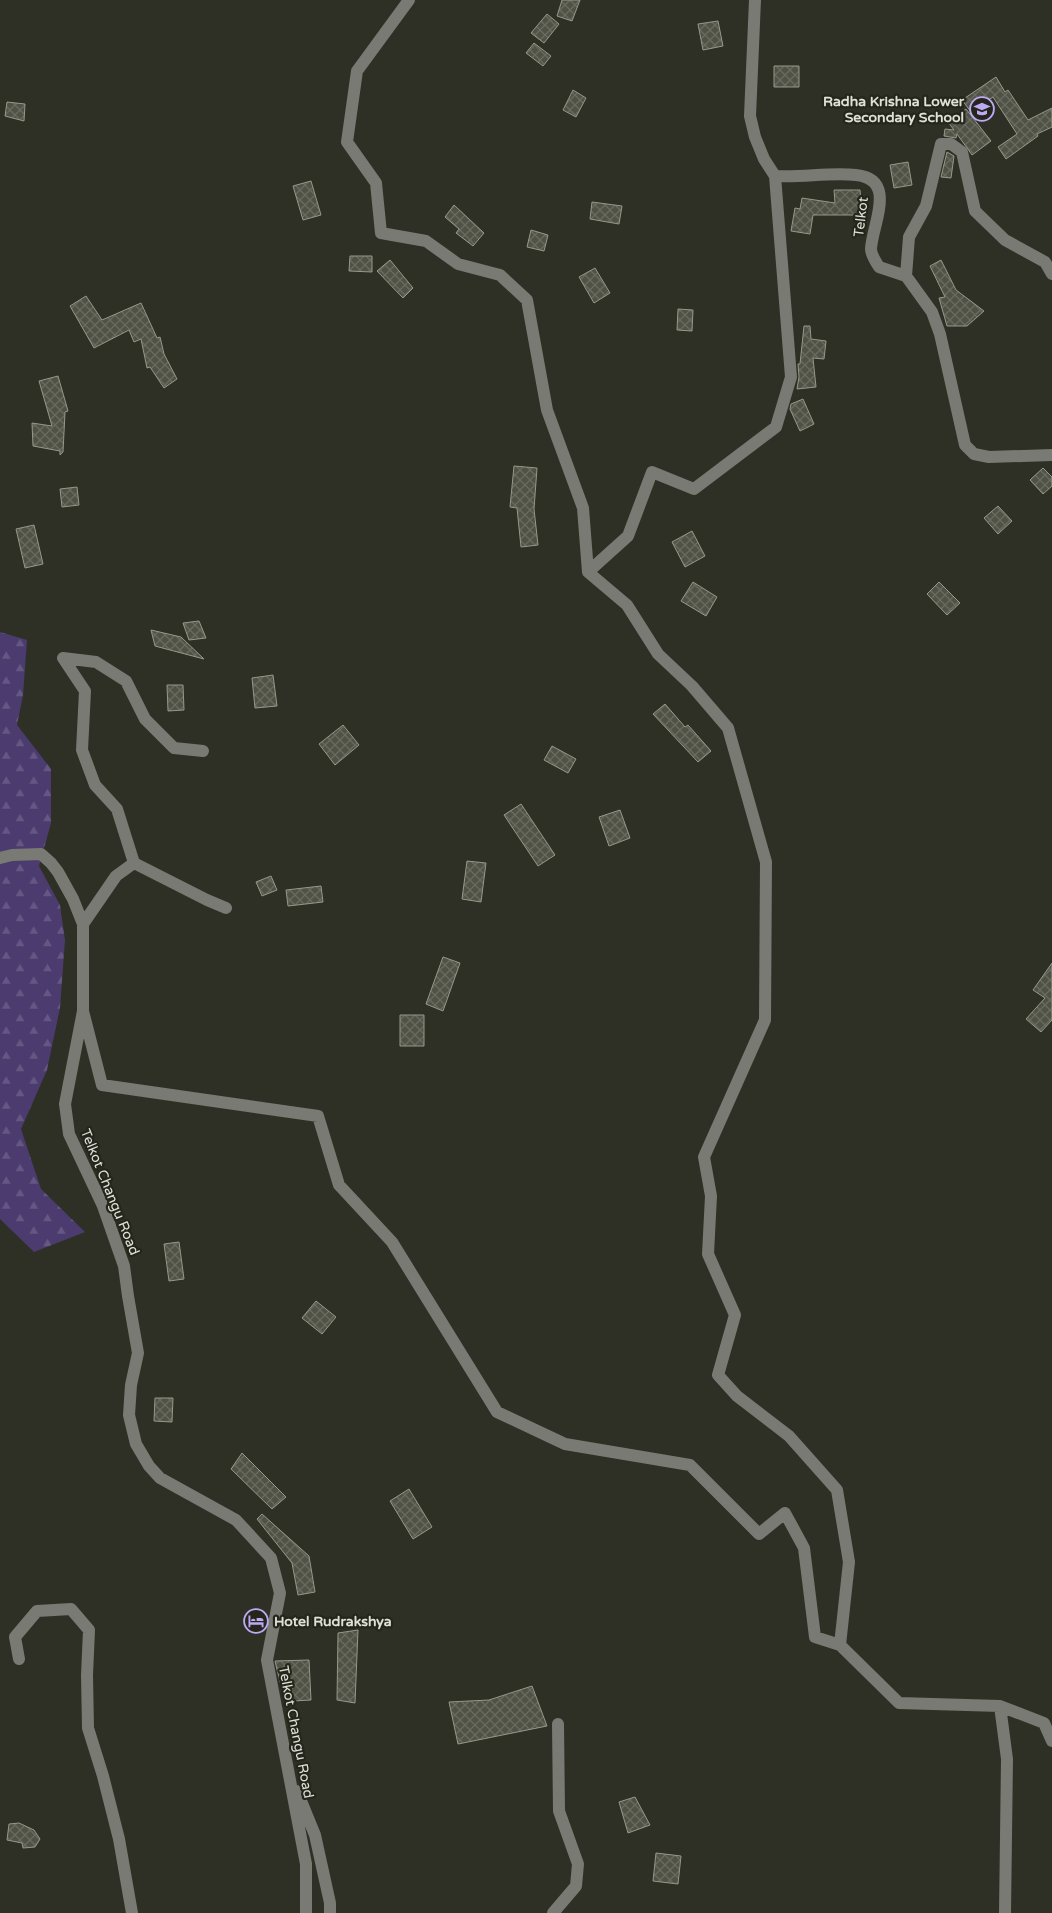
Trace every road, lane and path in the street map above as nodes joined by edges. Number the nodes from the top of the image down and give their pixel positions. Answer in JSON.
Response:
{"nodes":[{"id":1,"x":409,"y":0,"type":"edge"},
{"id":2,"x":755,"y":0,"type":"edge"},
{"id":3,"x":775,"y":176,"type":"junction"},
{"id":4,"x":1052,"y":274,"type":"edge"},
{"id":5,"x":906,"y":276,"type":"junction"},
{"id":6,"x":1052,"y":455,"type":"edge"},
{"id":7,"x":588,"y":572,"type":"junction"},
{"id":8,"x":203,"y":751,"type":"dead end"},
{"id":9,"x":0,"y":858,"type":"edge"},
{"id":10,"x":134,"y":862,"type":"junction"},
{"id":11,"x":226,"y":908,"type":"dead end"},
{"id":12,"x":83,"y":924,"type":"junction"},
{"id":13,"x":83,"y":1011,"type":"junction"},
{"id":14,"x":840,"y":1645,"type":"junction"},
{"id":15,"x":19,"y":1659,"type":"dead end"},
{"id":16,"x":1000,"y":1706,"type":"junction"},
{"id":17,"x":558,"y":1724,"type":"dead end"},
{"id":18,"x":1052,"y":1741,"type":"edge"},
{"id":19,"x":286,"y":1765,"type":"junction"},
{"id":20,"x":132,"y":1913,"type":"edge"},
{"id":21,"x":306,"y":1913,"type":"edge"},
{"id":22,"x":330,"y":1913,"type":"edge"},
{"id":23,"x":553,"y":1913,"type":"edge"},
{"id":24,"x":1005,"y":1913,"type":"edge"}],
"edges":[{"from":1,"to":7,"type":"street"},
{"from":2,"to":3,"type":"street"},
{"from":3,"to":5,"type":"street","name":"Telkot"},
{"from":3,"to":7,"type":"street"},
{"from":4,"to":5,"type":"street"},
{"from":5,"to":6,"type":"street"},
{"from":7,"to":14,"type":"street"},
{"from":8,"to":10,"type":"street"},
{"from":9,"to":12,"type":"street","name":"Telkot Changu Road"},
{"from":10,"to":11,"type":"street"},
{"from":10,"to":12,"type":"street"},
{"from":12,"to":13,"type":"street","name":"Telkot Changu Road"},
{"from":13,"to":14,"type":"street"},
{"from":13,"to":19,"type":"street","name":"Telkot Changu Road"},
{"from":14,"to":16,"type":"street"},
{"from":15,"to":20,"type":"street"},
{"from":16,"to":18,"type":"street"},
{"from":16,"to":24,"type":"street"},
{"from":17,"to":23,"type":"street"},
{"from":19,"to":21,"type":"street","name":"Telkot Changu Road"},
{"from":19,"to":22,"type":"street"}]}
